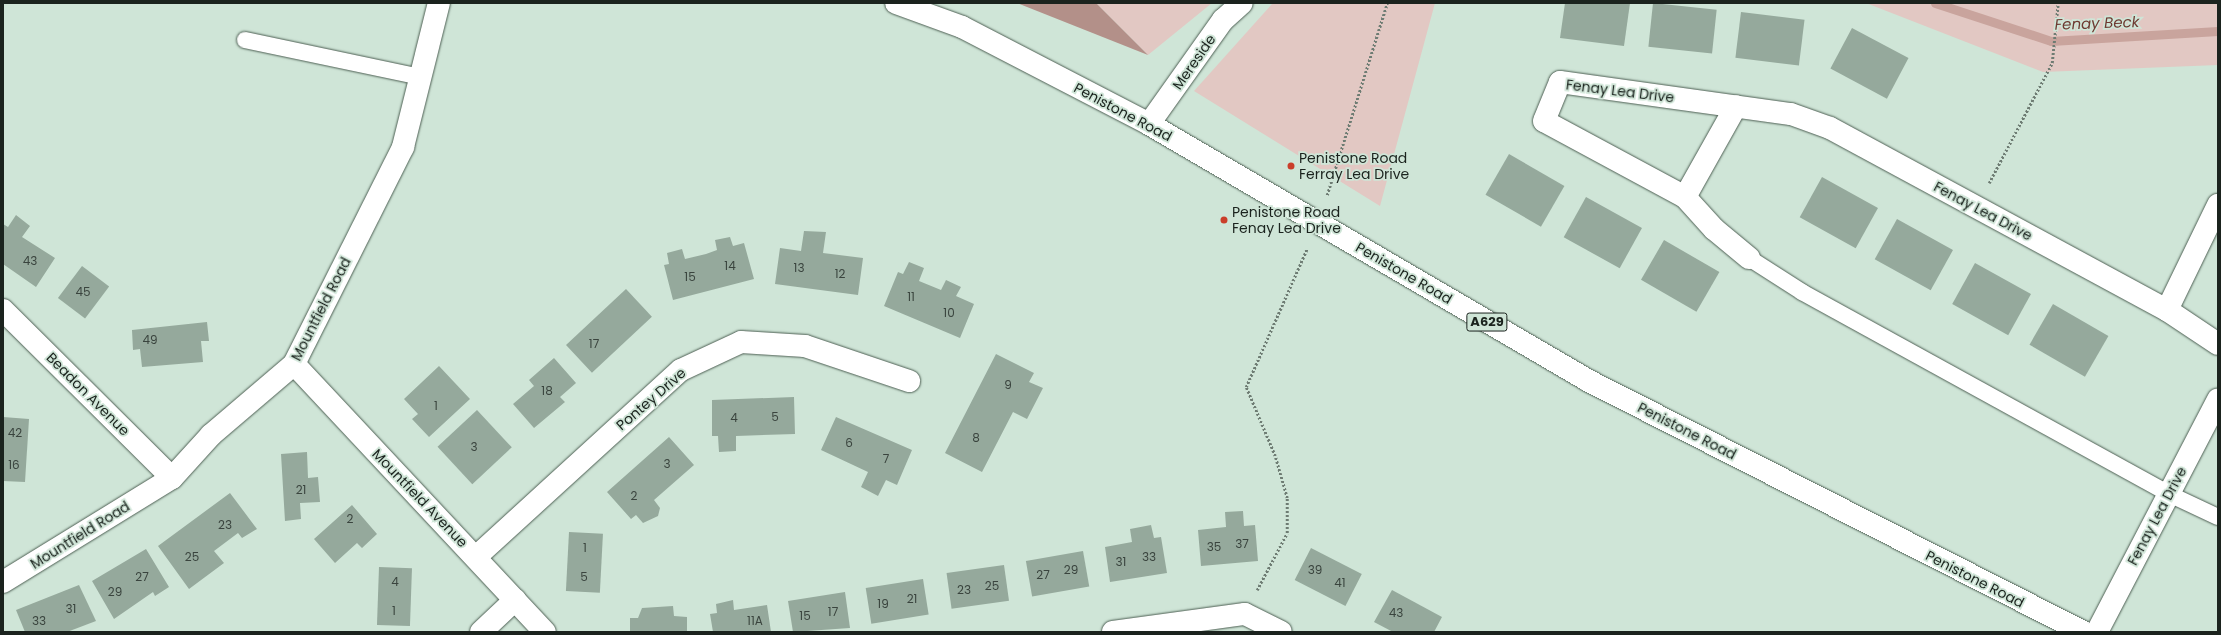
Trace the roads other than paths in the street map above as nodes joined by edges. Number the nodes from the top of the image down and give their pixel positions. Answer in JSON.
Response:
{"nodes":[{"id":1,"x":440,"y":3,"type":"edge"},
{"id":2,"x":896,"y":3,"type":"edge"},
{"id":3,"x":1242,"y":3,"type":"edge"},
{"id":4,"x":245,"y":40,"type":"dead end"},
{"id":5,"x":421,"y":77,"type":"junction"},
{"id":6,"x":1736,"y":106,"type":"junction"},
{"id":7,"x":1149,"y":124,"type":"junction"},
{"id":8,"x":1685,"y":197,"type":"junction"},
{"id":9,"x":2218,"y":205,"type":"edge"},
{"id":10,"x":1749,"y":258,"type":"joint"},
{"id":11,"x":3,"y":310,"type":"edge"},
{"id":12,"x":2166,"y":310,"type":"junction"},
{"id":13,"x":2218,"y":344,"type":"edge"},
{"id":14,"x":294,"y":364,"type":"junction"},
{"id":15,"x":909,"y":381,"type":"dead end"},
{"id":16,"x":2218,"y":400,"type":"edge"},
{"id":17,"x":172,"y":478,"type":"junction"},
{"id":18,"x":2169,"y":494,"type":"junction"},
{"id":19,"x":2218,"y":516,"type":"edge"},
{"id":20,"x":476,"y":556,"type":"junction"},
{"id":21,"x":3,"y":582,"type":"edge"},
{"id":22,"x":514,"y":600,"type":"junction"},
{"id":23,"x":481,"y":632,"type":"edge"},
{"id":24,"x":545,"y":632,"type":"edge"},
{"id":25,"x":1113,"y":632,"type":"edge"},
{"id":26,"x":1281,"y":632,"type":"edge"},
{"id":27,"x":2083,"y":632,"type":"edge"},
{"id":28,"x":2097,"y":632,"type":"edge"}],
"edges":[{"from":1,"to":5,"type":"main road","name":"Mountfield Road"},
{"from":2,"to":7,"type":"main road","name":"Penistone Road","number":"A629"},
{"from":3,"to":7,"type":"main road","name":"Mereside"},
{"from":4,"to":5,"type":"lane"},
{"from":5,"to":14,"type":"main road","name":"Mountfield Road"},
{"from":6,"to":8,"type":"main road"},
{"from":6,"to":8,"type":"main road","name":"Fenay Lea Drive"},
{"from":6,"to":12,"type":"main road","name":"Fenay Lea Drive"},
{"from":7,"to":27,"type":"main road","name":"Penistone Road","number":"A629"},
{"from":8,"to":10,"type":"main road","name":"Fenay Lea Drive"},
{"from":9,"to":12,"type":"main road"},
{"from":10,"to":18,"type":"lane"},
{"from":11,"to":17,"type":"main road","name":"Beadon Avenue"},
{"from":12,"to":13,"type":"main road","name":"Fenay Lea Drive"},
{"from":14,"to":17,"type":"main road","name":"Mountfield Road"},
{"from":14,"to":20,"type":"main road","name":"Mountfield Avenue"},
{"from":15,"to":20,"type":"main road","name":"Pontey Drive"},
{"from":16,"to":18,"type":"main road","name":"Fenay Lea Drive"},
{"from":17,"to":21,"type":"main road","name":"Mountfield Road"},
{"from":18,"to":19,"type":"lane"},
{"from":18,"to":28,"type":"main road","name":"Fenay Lea Drive"},
{"from":20,"to":22,"type":"main road","name":"Mountfield Avenue"},
{"from":22,"to":23,"type":"main road"},
{"from":22,"to":24,"type":"main road","name":"Mountfield Avenue"},
{"from":25,"to":26,"type":"main road"}]}
